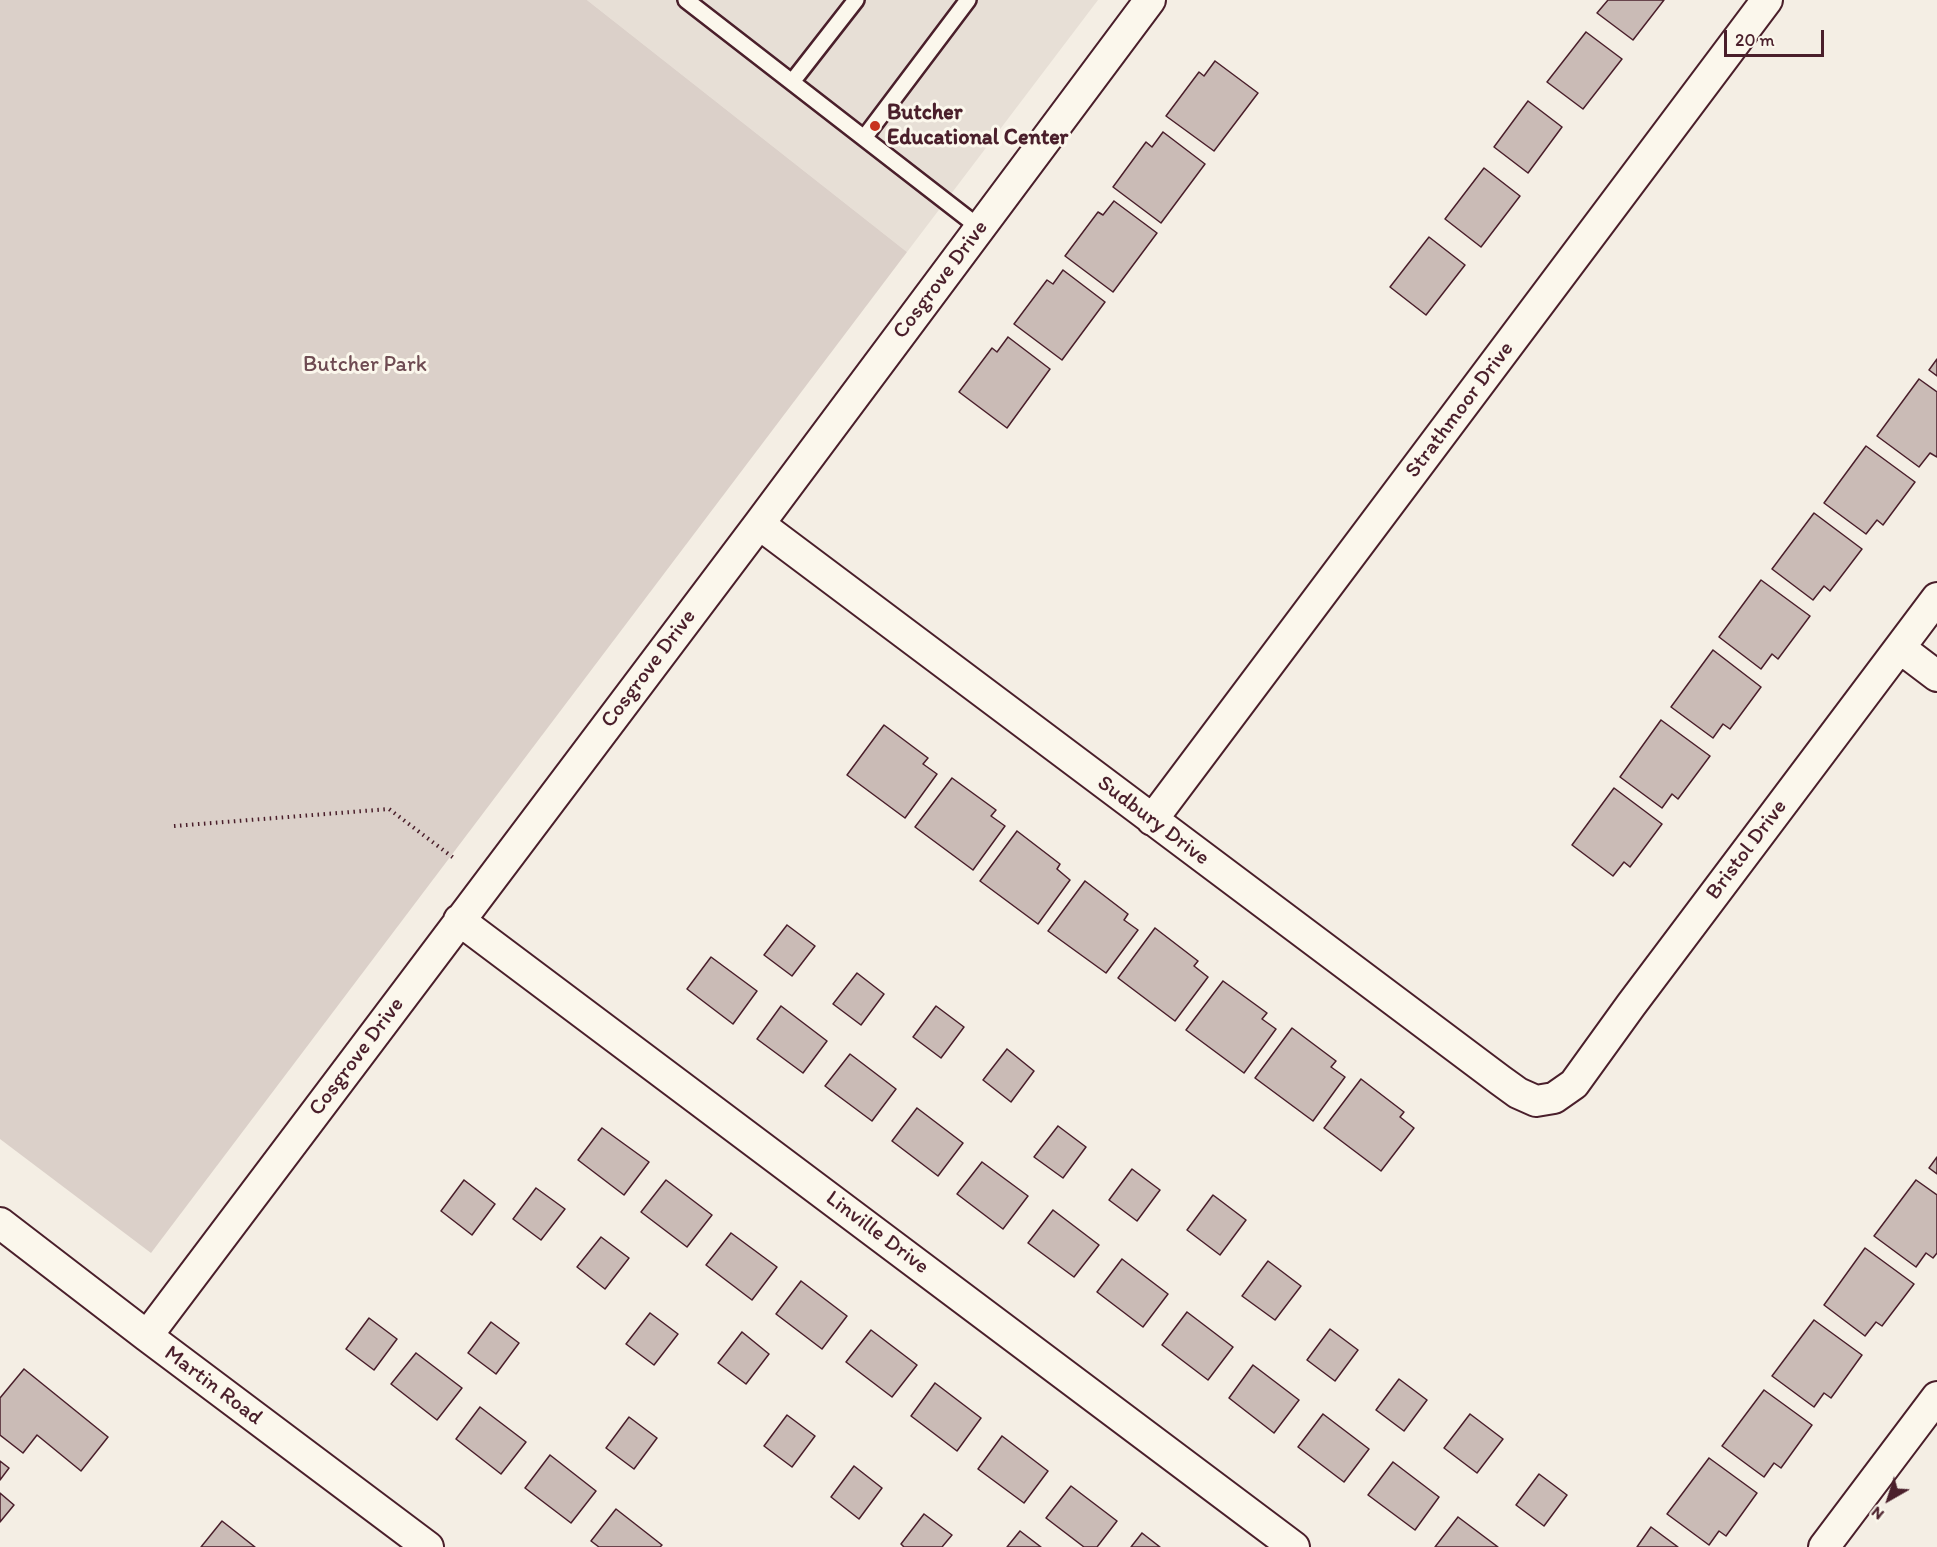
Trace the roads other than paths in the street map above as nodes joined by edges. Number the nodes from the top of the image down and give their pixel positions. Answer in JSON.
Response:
{"nodes":[{"id":1,"x":686,"y":0,"type":"edge"},
{"id":2,"x":856,"y":0,"type":"edge"},
{"id":3,"x":968,"y":0,"type":"edge"},
{"id":4,"x":1150,"y":0,"type":"edge"},
{"id":5,"x":1767,"y":0,"type":"edge"},
{"id":6,"x":792,"y":82,"type":"junction"},
{"id":7,"x":864,"y":138,"type":"junction"},
{"id":8,"x":980,"y":228,"type":"junction"},
{"id":9,"x":759,"y":524,"type":"junction"},
{"id":10,"x":1937,"y":598,"type":"edge"},
{"id":11,"x":1900,"y":648,"type":"junction"},
{"id":12,"x":1937,"y":676,"type":"edge"},
{"id":13,"x":1152,"y":820,"type":"junction"},
{"id":14,"x":459,"y":920,"type":"junction"},
{"id":15,"x":1554,"y":1098,"type":"joint"},
{"id":16,"x":5,"y":1238,"type":"edge"},
{"id":17,"x":147,"y":1336,"type":"junction"},
{"id":18,"x":1937,"y":1397,"type":"edge"},
{"id":19,"x":415,"y":1543,"type":"edge"},
{"id":20,"x":1294,"y":1547,"type":"edge"},
{"id":21,"x":1824,"y":1547,"type":"edge"}],
"edges":[{"from":1,"to":6,"type":"lane"},
{"from":2,"to":6,"type":"lane"},
{"from":3,"to":7,"type":"lane"},
{"from":4,"to":8,"type":"street","name":"Cosgrove Drive"},
{"from":5,"to":13,"type":"street","name":"Strathmoor Drive"},
{"from":6,"to":7,"type":"lane"},
{"from":7,"to":8,"type":"lane"},
{"from":8,"to":9,"type":"street","name":"Cosgrove Drive"},
{"from":9,"to":13,"type":"street","name":"Sudbury Drive"},
{"from":9,"to":14,"type":"street","name":"Cosgrove Drive"},
{"from":10,"to":11,"type":"street","name":"Bristol Drive"},
{"from":11,"to":12,"type":"street"},
{"from":11,"to":15,"type":"street","name":"Bristol Drive"},
{"from":13,"to":15,"type":"street","name":"Sudbury Drive"},
{"from":14,"to":17,"type":"street","name":"Cosgrove Drive"},
{"from":14,"to":20,"type":"street","name":"Linville Drive"},
{"from":16,"to":17,"type":"street","name":"Martin Road"},
{"from":17,"to":19,"type":"street","name":"Martin Road"},
{"from":18,"to":21,"type":"street"}]}
